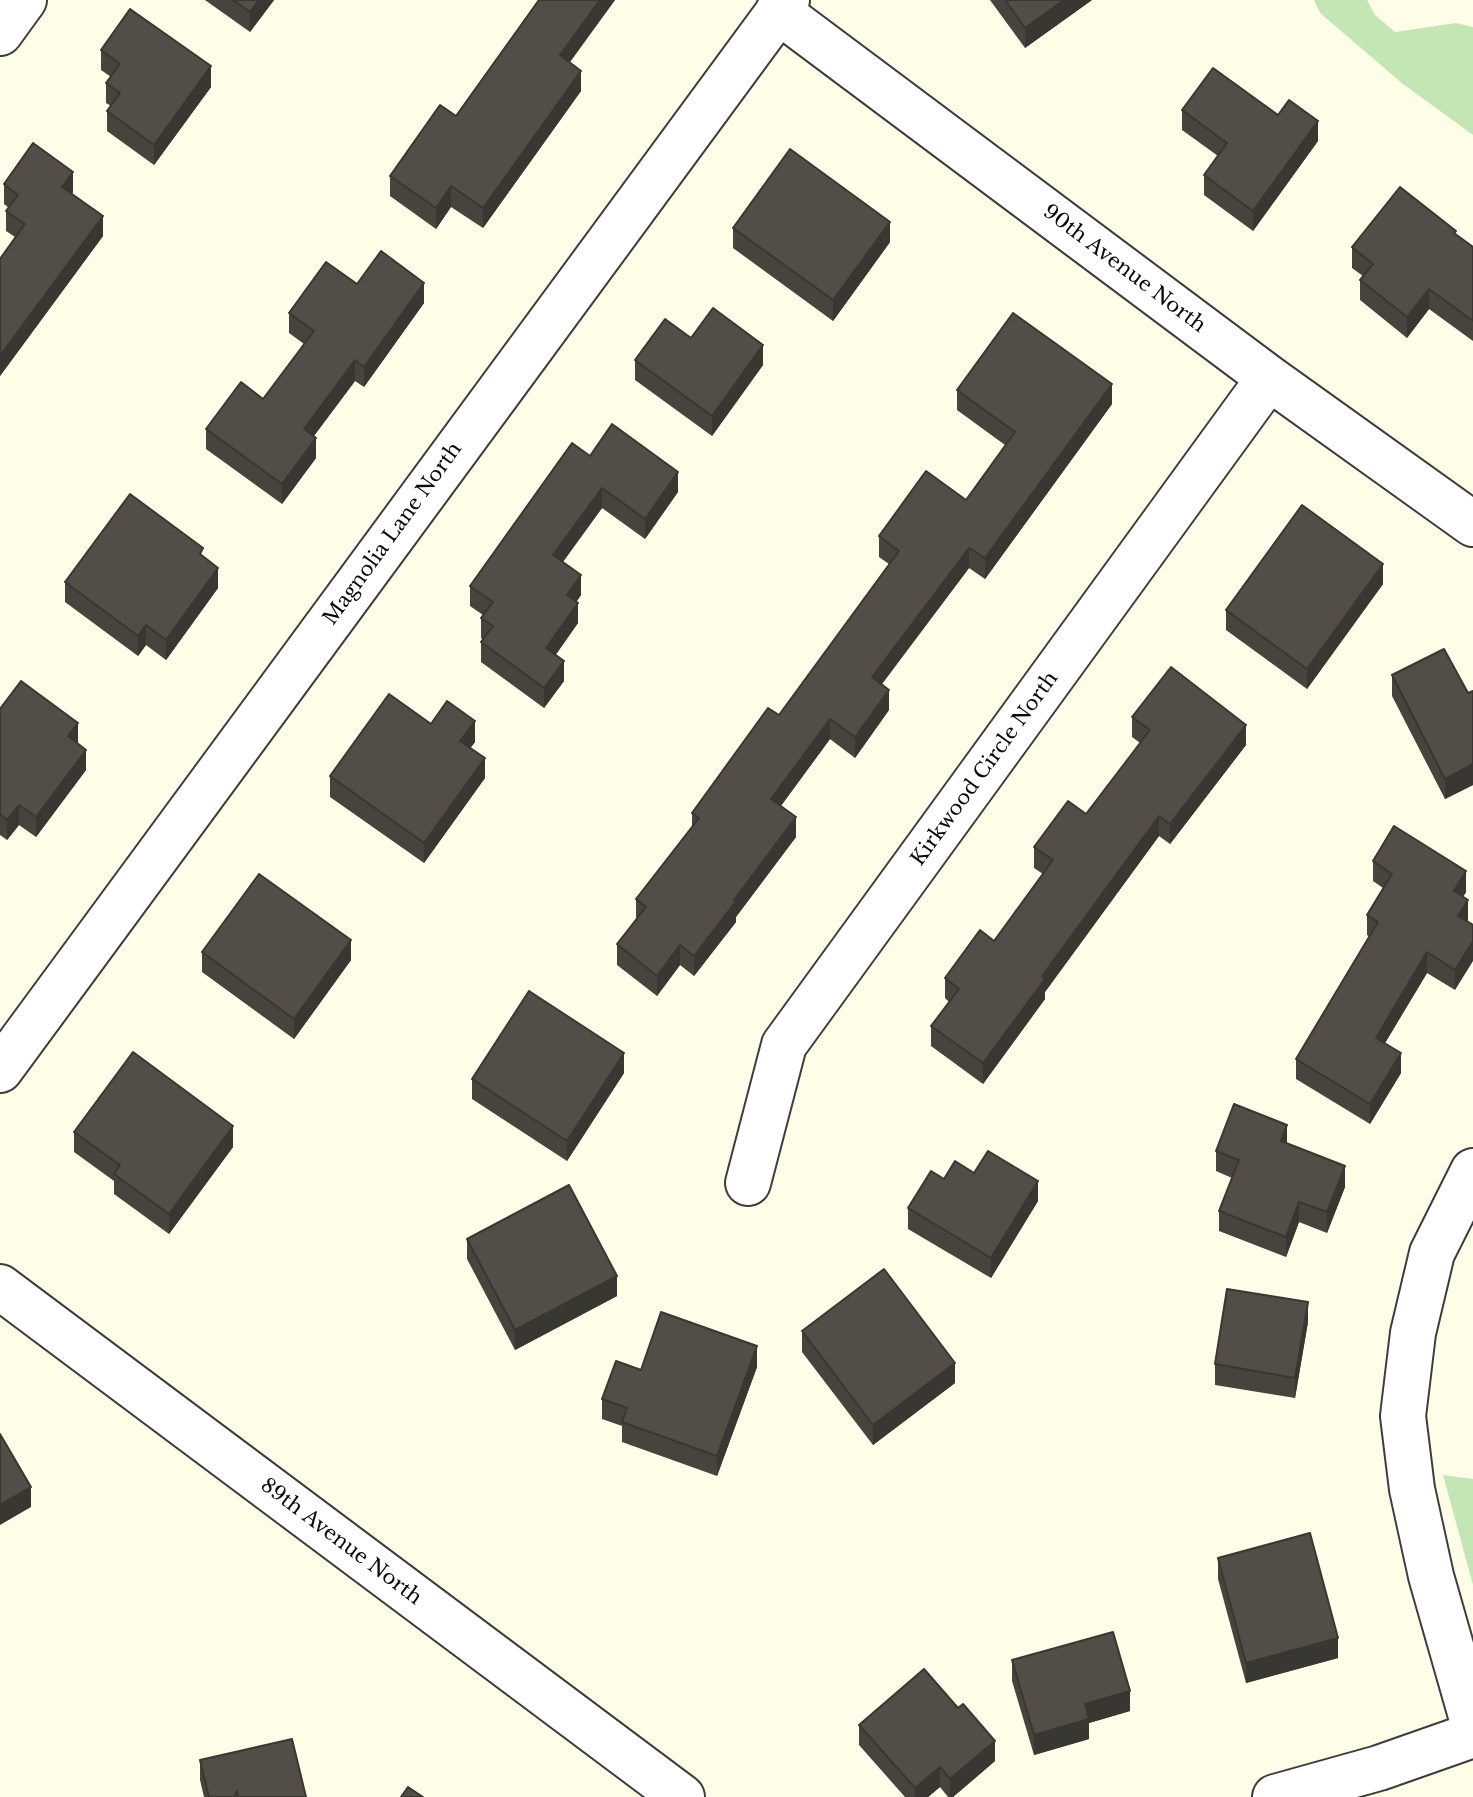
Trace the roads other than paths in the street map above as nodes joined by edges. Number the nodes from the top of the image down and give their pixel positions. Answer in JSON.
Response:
{"nodes":[{"id":1,"x":782,"y":6,"type":"edge"},
{"id":2,"x":1269,"y":378,"type":"junction"},
{"id":3,"x":1473,"y":524,"type":"edge"},
{"id":4,"x":0,"y":1070,"type":"edge"},
{"id":5,"x":1473,"y":1171,"type":"edge"},
{"id":6,"x":748,"y":1183,"type":"dead end"},
{"id":7,"x":0,"y":1287,"type":"edge"},
{"id":8,"x":1473,"y":1723,"type":"edge"},
{"id":9,"x":1473,"y":1735,"type":"edge"},
{"id":10,"x":682,"y":1797,"type":"edge"},
{"id":11,"x":1275,"y":1797,"type":"edge"}],
"edges":[{"from":1,"to":2,"type":"street","name":"90th Avenue North"},
{"from":1,"to":4,"type":"street","name":"Magnolia Lane North"},
{"from":2,"to":3,"type":"street","name":"90th Avenue North"},
{"from":2,"to":6,"type":"street","name":"Kirkwood Circle North"},
{"from":5,"to":8,"type":"street"},
{"from":7,"to":10,"type":"street","name":"89th Avenue North"},
{"from":9,"to":11,"type":"street"}]}
